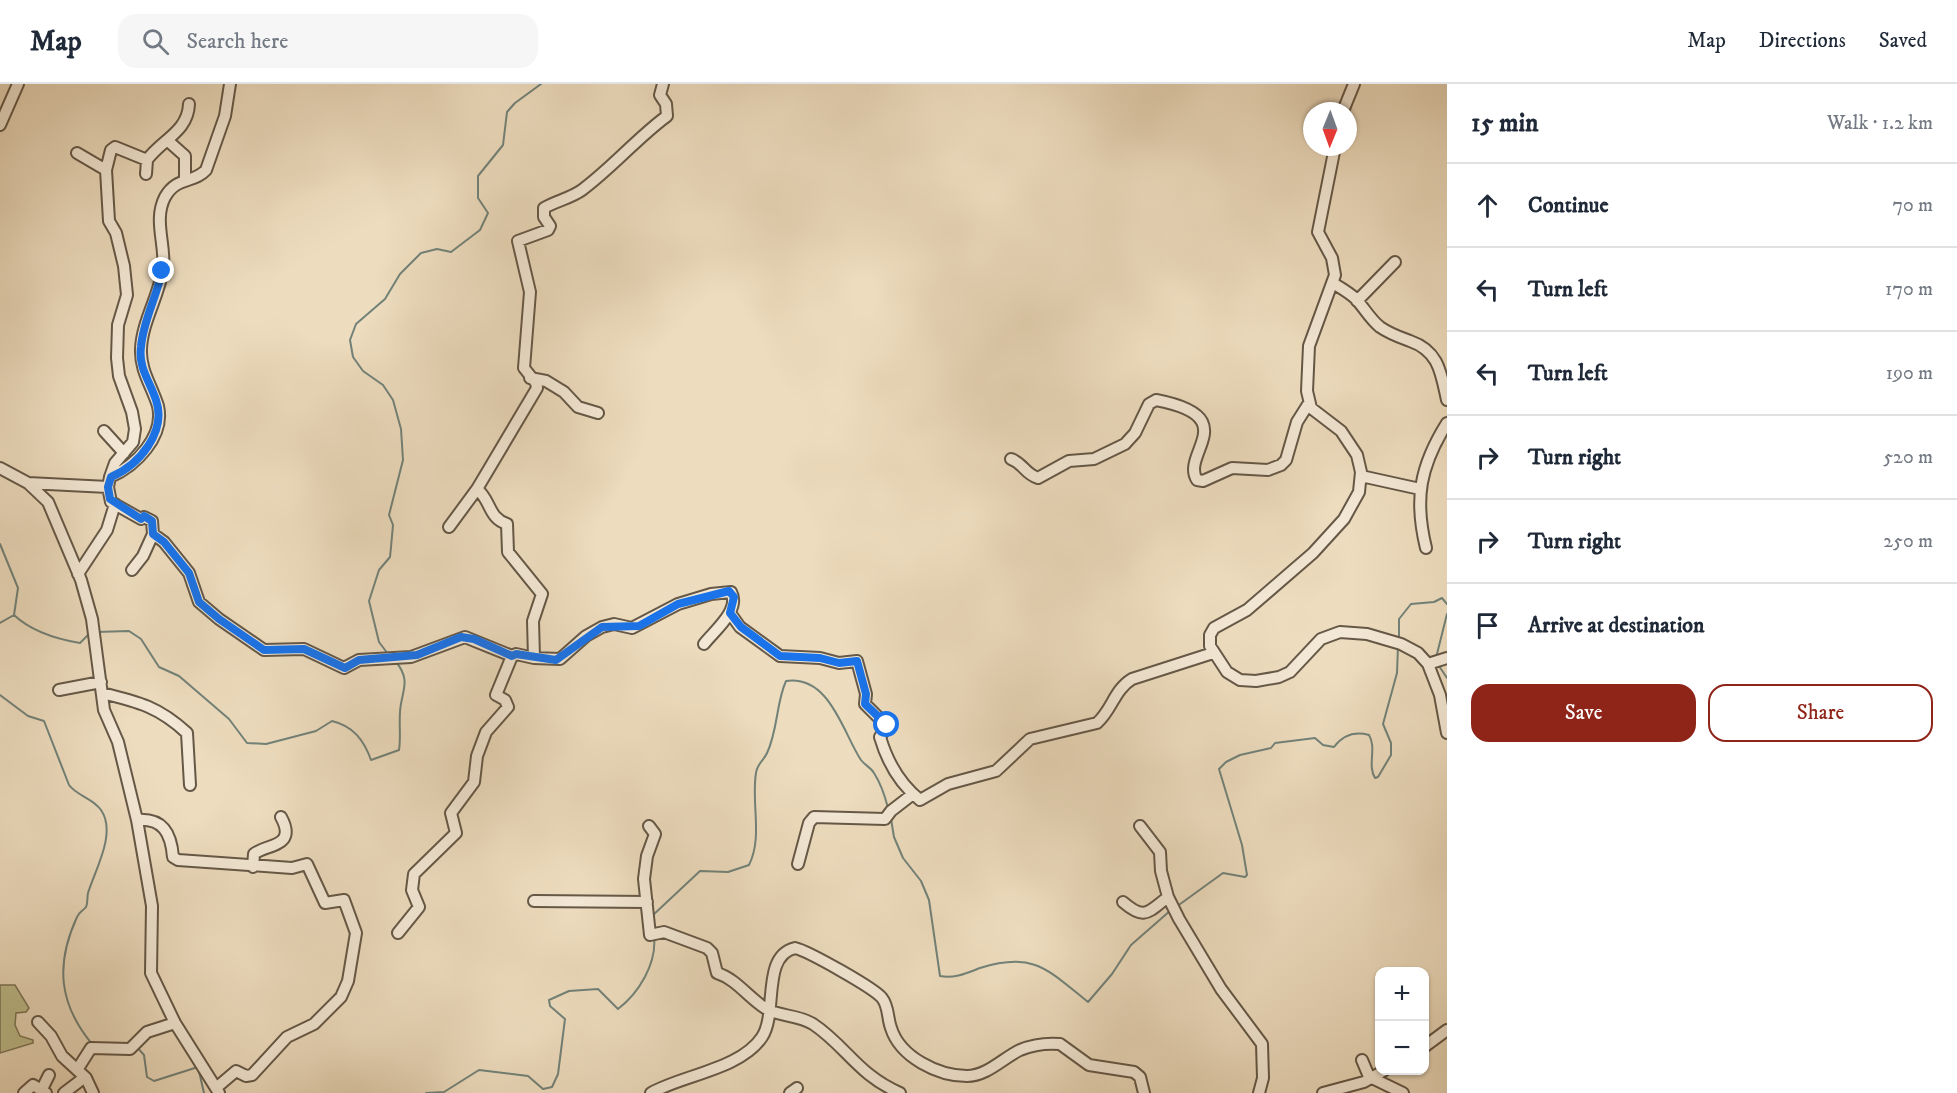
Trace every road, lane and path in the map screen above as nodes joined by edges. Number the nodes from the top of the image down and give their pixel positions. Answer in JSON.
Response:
{"nodes":[{"id":1,"x":18,"y":84,"type":"edge"},
{"id":2,"x":230,"y":84,"type":"edge"},
{"id":3,"x":663,"y":84,"type":"edge"},
{"id":4,"x":1354,"y":84,"type":"edge"},
{"id":5,"x":1347,"y":102,"type":"edge"},
{"id":6,"x":189,"y":104,"type":"dead end"},
{"id":7,"x":0,"y":125,"type":"edge"},
{"id":8,"x":167,"y":140,"type":"junction"},
{"id":9,"x":77,"y":153,"type":"dead end"},
{"id":10,"x":1333,"y":156,"type":"edge"},
{"id":11,"x":147,"y":160,"type":"junction"},
{"id":12,"x":106,"y":170,"type":"junction"},
{"id":13,"x":146,"y":174,"type":"dead end"},
{"id":14,"x":185,"y":180,"type":"junction"},
{"id":15,"x":1395,"y":262,"type":"dead end"},
{"id":16,"x":1334,"y":283,"type":"junction"},
{"id":17,"x":1357,"y":301,"type":"junction"},
{"id":18,"x":530,"y":378,"type":"junction"},
{"id":19,"x":1447,"y":400,"type":"edge"},
{"id":20,"x":1309,"y":403,"type":"junction"},
{"id":21,"x":598,"y":413,"type":"dead end"},
{"id":22,"x":1447,"y":423,"type":"edge"},
{"id":23,"x":104,"y":431,"type":"dead end"},
{"id":24,"x":124,"y":453,"type":"junction"},
{"id":25,"x":1011,"y":459,"type":"dead end"},
{"id":26,"x":0,"y":468,"type":"edge"},
{"id":27,"x":1360,"y":476,"type":"junction"},
{"id":28,"x":109,"y":482,"type":"junction"},
{"id":29,"x":28,"y":483,"type":"junction"},
{"id":30,"x":477,"y":489,"type":"junction"},
{"id":31,"x":1420,"y":489,"type":"junction"},
{"id":32,"x":115,"y":504,"type":"junction"},
{"id":33,"x":449,"y":526,"type":"dead end"},
{"id":34,"x":153,"y":534,"type":"junction"},
{"id":35,"x":1426,"y":548,"type":"dead end"},
{"id":36,"x":132,"y":570,"type":"dead end"},
{"id":37,"x":78,"y":574,"type":"junction"},
{"id":38,"x":730,"y":613,"type":"junction"},
{"id":39,"x":704,"y":644,"type":"dead end"},
{"id":40,"x":1214,"y":653,"type":"junction"},
{"id":41,"x":512,"y":656,"type":"junction"},
{"id":42,"x":534,"y":658,"type":"junction"},
{"id":43,"x":1438,"y":661,"type":"edge"},
{"id":44,"x":101,"y":688,"type":"junction"},
{"id":45,"x":59,"y":690,"type":"dead end"},
{"id":46,"x":1447,"y":733,"type":"edge"},
{"id":47,"x":190,"y":785,"type":"dead end"},
{"id":48,"x":913,"y":794,"type":"junction"},
{"id":49,"x":281,"y":817,"type":"dead end"},
{"id":50,"x":137,"y":820,"type":"junction"},
{"id":51,"x":649,"y":826,"type":"dead end"},
{"id":52,"x":1140,"y":826,"type":"dead end"},
{"id":53,"x":798,"y":864,"type":"dead end"},
{"id":54,"x":254,"y":867,"type":"junction"},
{"id":55,"x":1168,"y":897,"type":"junction"},
{"id":56,"x":534,"y":901,"type":"dead end"},
{"id":57,"x":647,"y":902,"type":"junction"},
{"id":58,"x":1123,"y":902,"type":"dead end"},
{"id":59,"x":398,"y":933,"type":"dead end"},
{"id":60,"x":771,"y":1012,"type":"junction"},
{"id":61,"x":38,"y":1022,"type":"dead end"},
{"id":62,"x":175,"y":1023,"type":"junction"},
{"id":63,"x":1447,"y":1030,"type":"edge"},
{"id":64,"x":1429,"y":1044,"type":"edge"},
{"id":65,"x":1362,"y":1060,"type":"dead end"},
{"id":66,"x":81,"y":1073,"type":"junction"},
{"id":67,"x":50,"y":1075,"type":"dead end"},
{"id":68,"x":1377,"y":1075,"type":"edge"},
{"id":69,"x":1371,"y":1078,"type":"junction"},
{"id":70,"x":218,"y":1090,"type":"edge"},
{"id":71,"x":44,"y":1091,"type":"edge"},
{"id":72,"x":24,"y":1093,"type":"edge"},
{"id":73,"x":64,"y":1093,"type":"edge"},
{"id":74,"x":93,"y":1093,"type":"edge"},
{"id":75,"x":651,"y":1093,"type":"edge"},
{"id":76,"x":900,"y":1093,"type":"edge"},
{"id":77,"x":1144,"y":1093,"type":"edge"},
{"id":78,"x":1259,"y":1093,"type":"edge"},
{"id":79,"x":1323,"y":1093,"type":"edge"},
{"id":80,"x":1403,"y":1093,"type":"edge"}],
"edges":[{"from":1,"to":7,"type":"street"},
{"from":2,"to":14,"type":"street"},
{"from":3,"to":18,"type":"street"},
{"from":4,"to":5,"type":"street"},
{"from":6,"to":8,"type":"street"},
{"from":8,"to":11,"type":"street"},
{"from":8,"to":14,"type":"street"},
{"from":9,"to":12,"type":"street"},
{"from":10,"to":16,"type":"street"},
{"from":11,"to":12,"type":"street"},
{"from":11,"to":13,"type":"street"},
{"from":12,"to":24,"type":"street"},
{"from":14,"to":28,"type":"street"},
{"from":15,"to":17,"type":"street"},
{"from":16,"to":17,"type":"street"},
{"from":16,"to":20,"type":"street"},
{"from":17,"to":19,"type":"street"},
{"from":18,"to":21,"type":"street"},
{"from":18,"to":30,"type":"street"},
{"from":20,"to":25,"type":"street"},
{"from":20,"to":27,"type":"street"},
{"from":22,"to":31,"type":"street"},
{"from":23,"to":24,"type":"street"},
{"from":24,"to":28,"type":"street"},
{"from":26,"to":29,"type":"street"},
{"from":27,"to":31,"type":"street"},
{"from":27,"to":40,"type":"street"},
{"from":28,"to":29,"type":"street"},
{"from":28,"to":32,"type":"street"},
{"from":29,"to":37,"type":"street"},
{"from":30,"to":33,"type":"street"},
{"from":30,"to":42,"type":"street"},
{"from":31,"to":35,"type":"street"},
{"from":32,"to":34,"type":"street"},
{"from":32,"to":37,"type":"street"},
{"from":34,"to":36,"type":"street"},
{"from":34,"to":41,"type":"street"},
{"from":37,"to":44,"type":"street"},
{"from":38,"to":39,"type":"street"},
{"from":38,"to":42,"type":"street"},
{"from":38,"to":48,"type":"street"},
{"from":40,"to":43,"type":"street"},
{"from":40,"to":48,"type":"street"},
{"from":41,"to":42,"type":"street"},
{"from":41,"to":59,"type":"street"},
{"from":43,"to":46,"type":"street"},
{"from":44,"to":45,"type":"street"},
{"from":44,"to":47,"type":"street"},
{"from":44,"to":50,"type":"street"},
{"from":48,"to":53,"type":"street"},
{"from":49,"to":54,"type":"street"},
{"from":50,"to":54,"type":"street"},
{"from":50,"to":62,"type":"street"},
{"from":51,"to":57,"type":"street"},
{"from":52,"to":55,"type":"street"},
{"from":54,"to":70,"type":"street"},
{"from":55,"to":58,"type":"street"},
{"from":55,"to":78,"type":"street"},
{"from":56,"to":57,"type":"street"},
{"from":57,"to":60,"type":"street"},
{"from":60,"to":75,"type":"street"},
{"from":60,"to":76,"type":"street"},
{"from":60,"to":77,"type":"street"},
{"from":61,"to":66,"type":"street"},
{"from":62,"to":66,"type":"street"},
{"from":62,"to":70,"type":"street"},
{"from":63,"to":64,"type":"street"},
{"from":65,"to":69,"type":"street"},
{"from":66,"to":73,"type":"street"},
{"from":66,"to":74,"type":"street"},
{"from":67,"to":71,"type":"street"},
{"from":68,"to":69,"type":"street"},
{"from":69,"to":79,"type":"street"},
{"from":69,"to":80,"type":"street"},
{"from":71,"to":72,"type":"street"}]}
